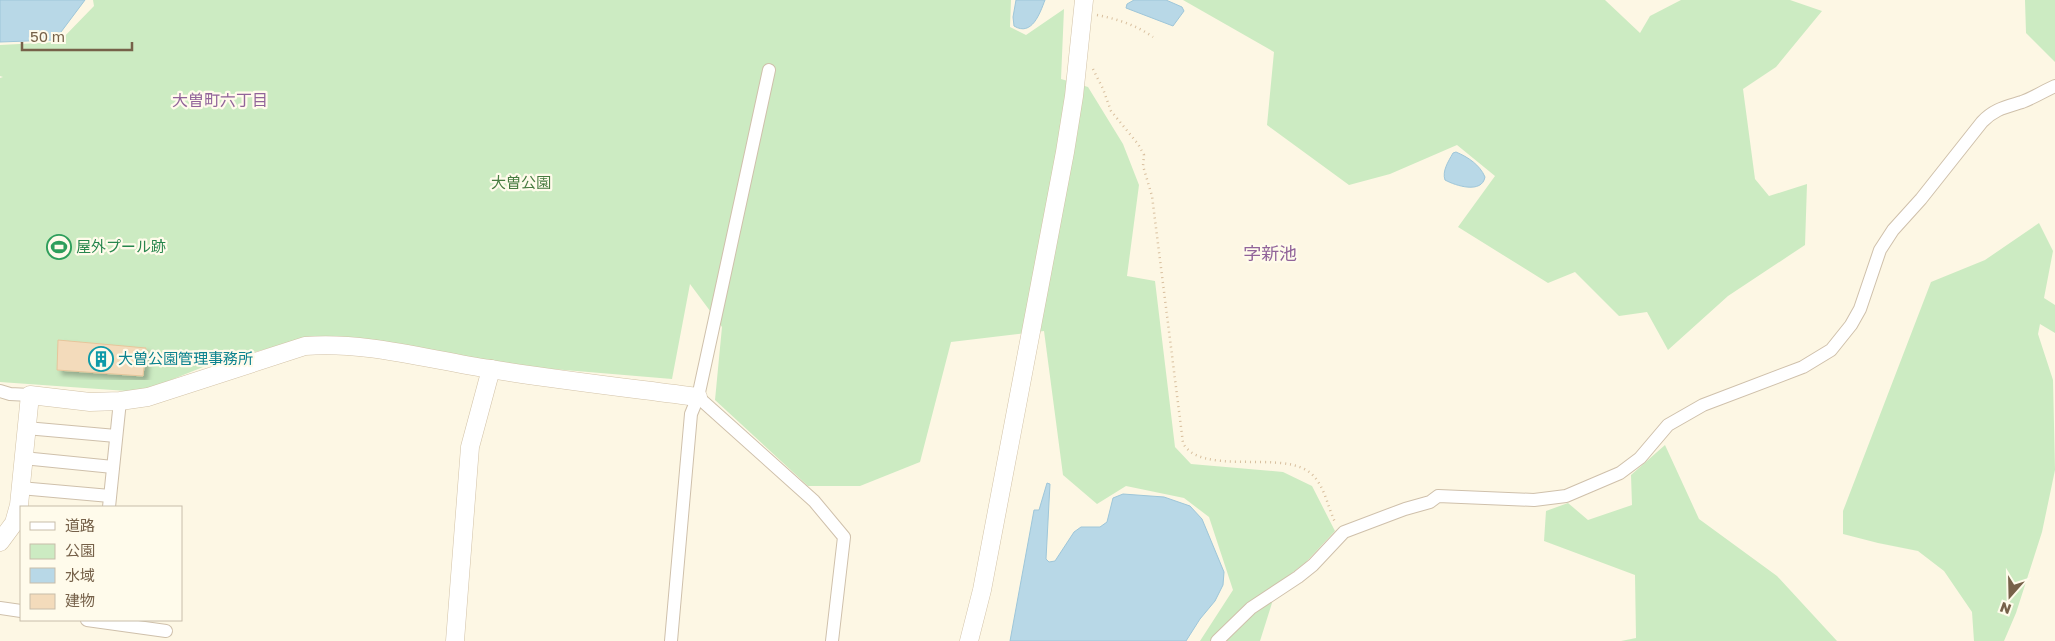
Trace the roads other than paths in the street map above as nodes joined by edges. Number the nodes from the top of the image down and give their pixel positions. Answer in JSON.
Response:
{"nodes":[{"id":1,"x":1084,"y":0,"type":"edge"},
{"id":2,"x":769,"y":70,"type":"dead end"},
{"id":3,"x":2055,"y":86,"type":"edge"},
{"id":4,"x":491,"y":369,"type":"junction"},
{"id":5,"x":0,"y":391,"type":"edge"},
{"id":6,"x":30,"y":395,"type":"junction"},
{"id":7,"x":698,"y":397,"type":"junction"},
{"id":8,"x":120,"y":401,"type":"junction"},
{"id":9,"x":26,"y":428,"type":"junction"},
{"id":10,"x":116,"y":436,"type":"junction"},
{"id":11,"x":23,"y":458,"type":"junction"},
{"id":12,"x":113,"y":467,"type":"junction"},
{"id":13,"x":20,"y":488,"type":"junction"},
{"id":14,"x":110,"y":502,"type":"edge"},
{"id":15,"x":18,"y":519,"type":"edge"},
{"id":16,"x":0,"y":542,"type":"edge"},
{"id":17,"x":0,"y":608,"type":"edge"},
{"id":18,"x":20,"y":611,"type":"edge"},
{"id":19,"x":98,"y":621,"type":"edge"},
{"id":20,"x":166,"y":631,"type":"dead end"},
{"id":21,"x":455,"y":641,"type":"edge"},
{"id":22,"x":671,"y":641,"type":"edge"},
{"id":23,"x":832,"y":641,"type":"edge"},
{"id":24,"x":969,"y":641,"type":"edge"},
{"id":25,"x":1217,"y":641,"type":"edge"}],
"edges":[{"from":1,"to":24,"type":"street"},
{"from":2,"to":7,"type":"street"},
{"from":3,"to":25,"type":"street"},
{"from":4,"to":7,"type":"street"},
{"from":4,"to":8,"type":"street"},
{"from":4,"to":21,"type":"street"},
{"from":5,"to":6,"type":"street"},
{"from":6,"to":8,"type":"street"},
{"from":6,"to":9,"type":"street"},
{"from":7,"to":22,"type":"street"},
{"from":7,"to":23,"type":"street"},
{"from":8,"to":10,"type":"street"},
{"from":9,"to":10,"type":"street"},
{"from":9,"to":11,"type":"street"},
{"from":10,"to":12,"type":"street"},
{"from":11,"to":12,"type":"street"},
{"from":11,"to":13,"type":"street"},
{"from":12,"to":14,"type":"street"},
{"from":13,"to":14,"type":"street"},
{"from":13,"to":15,"type":"street"},
{"from":15,"to":16,"type":"street"},
{"from":17,"to":18,"type":"street"},
{"from":19,"to":20,"type":"street"}]}
